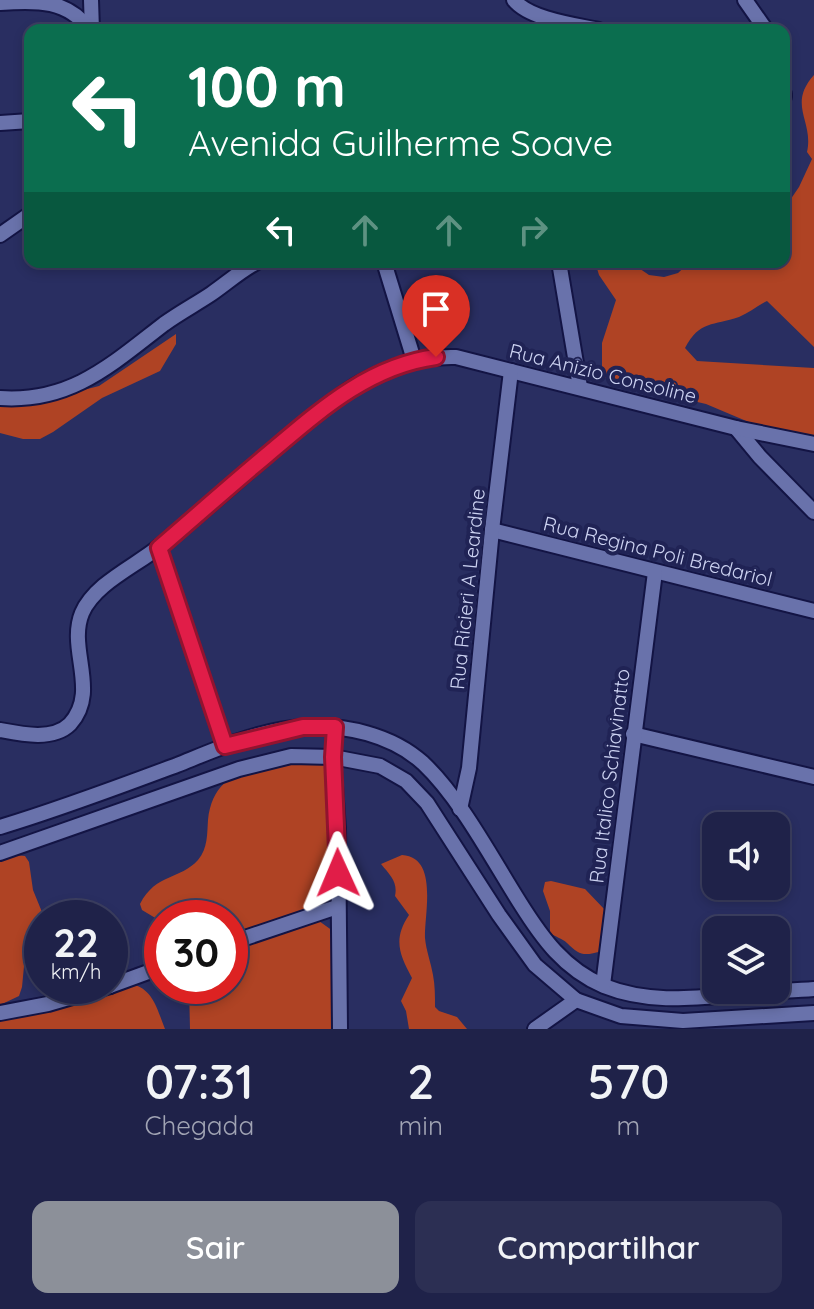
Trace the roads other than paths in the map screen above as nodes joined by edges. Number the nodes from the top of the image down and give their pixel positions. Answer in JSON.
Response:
{"nodes":[{"id":1,"x":91,"y":0,"type":"edge"},
{"id":2,"x":514,"y":0,"type":"edge"},
{"id":3,"x":745,"y":0,"type":"edge"},
{"id":4,"x":0,"y":3,"type":"edge"},
{"id":5,"x":86,"y":24,"type":"edge"},
{"id":6,"x":91,"y":24,"type":"edge"},
{"id":7,"x":573,"y":24,"type":"edge"},
{"id":8,"x":762,"y":24,"type":"edge"},
{"id":9,"x":24,"y":121,"type":"edge"},
{"id":10,"x":0,"y":123,"type":"edge"},
{"id":11,"x":24,"y":218,"type":"edge"},
{"id":12,"x":0,"y":235,"type":"edge"},
{"id":13,"x":248,"y":268,"type":"edge"},
{"id":14,"x":386,"y":268,"type":"edge"},
{"id":15,"x":560,"y":268,"type":"edge"},
{"id":16,"x":414,"y":360,"type":"junction"},
{"id":17,"x":511,"y":371,"type":"junction"},
{"id":18,"x":580,"y":387,"type":"junction"},
{"id":19,"x":0,"y":398,"type":"edge"},
{"id":20,"x":736,"y":428,"type":"junction"},
{"id":21,"x":814,"y":444,"type":"edge"},
{"id":22,"x":814,"y":512,"type":"edge"},
{"id":23,"x":492,"y":530,"type":"junction"},
{"id":24,"x":159,"y":548,"type":"junction"},
{"id":25,"x":655,"y":572,"type":"junction"},
{"id":26,"x":814,"y":611,"type":"edge"},
{"id":27,"x":335,"y":727,"type":"junction"},
{"id":28,"x":0,"y":730,"type":"edge"},
{"id":29,"x":633,"y":734,"type":"junction"},
{"id":30,"x":225,"y":746,"type":"junction"},
{"id":31,"x":333,"y":757,"type":"junction"},
{"id":32,"x":814,"y":777,"type":"edge"},
{"id":33,"x":460,"y":809,"type":"junction"},
{"id":34,"x":0,"y":827,"type":"edge"},
{"id":35,"x":0,"y":853,"type":"edge"},
{"id":36,"x":337,"y":907,"type":"junction"},
{"id":37,"x":248,"y":937,"type":"edge"},
{"id":38,"x":603,"y":985,"type":"junction"},
{"id":39,"x":814,"y":989,"type":"edge"},
{"id":40,"x":576,"y":1000,"type":"junction"},
{"id":41,"x":48,"y":1004,"type":"edge"},
{"id":42,"x":0,"y":1013,"type":"edge"},
{"id":43,"x":814,"y":1013,"type":"edge"},
{"id":44,"x":340,"y":1029,"type":"edge"},
{"id":45,"x":535,"y":1029,"type":"edge"}],
"edges":[{"from":1,"to":6,"type":"street"},
{"from":2,"to":7,"type":"street"},
{"from":3,"to":8,"type":"street"},
{"from":4,"to":5,"type":"street"},
{"from":9,"to":10,"type":"street"},
{"from":11,"to":12,"type":"street"},
{"from":13,"to":19,"type":"street"},
{"from":14,"to":16,"type":"street"},
{"from":15,"to":18,"type":"street"},
{"from":16,"to":17,"type":"street","name":"Rua Anizio Consoline"},
{"from":16,"to":24,"type":"street","name":"Rua Anizio Consoline"},
{"from":17,"to":18,"type":"street","name":"Rua Anizio Consoline"},
{"from":17,"to":23,"type":"street","name":"Rua Ricieri A Leardine"},
{"from":18,"to":20,"type":"street","name":"Rua Anizio Consoline"},
{"from":20,"to":21,"type":"street","name":"Rua Anizio Consoline"},
{"from":20,"to":22,"type":"street"},
{"from":23,"to":25,"type":"street","name":"Rua Regina Poli Bredariol"},
{"from":23,"to":33,"type":"street","name":"Rua Ricieri A Leardine"},
{"from":24,"to":28,"type":"street","name":"Rua Anizio Consoline"},
{"from":24,"to":30,"type":"street"},
{"from":25,"to":26,"type":"street","name":"Rua Regina Poli Bredariol"},
{"from":25,"to":29,"type":"street","name":"Rua Italico Schiavinatto"},
{"from":27,"to":30,"type":"street"},
{"from":27,"to":31,"type":"street"},
{"from":27,"to":33,"type":"street"},
{"from":29,"to":32,"type":"street"},
{"from":29,"to":38,"type":"street","name":"Rua Italico Schiavinatto"},
{"from":30,"to":34,"type":"street"},
{"from":31,"to":35,"type":"street"},
{"from":31,"to":36,"type":"street"},
{"from":31,"to":40,"type":"street"},
{"from":33,"to":38,"type":"street"},
{"from":36,"to":37,"type":"street"},
{"from":36,"to":44,"type":"street"},
{"from":38,"to":39,"type":"street"},
{"from":40,"to":43,"type":"street"},
{"from":40,"to":45,"type":"street"},
{"from":41,"to":42,"type":"street"}]}
